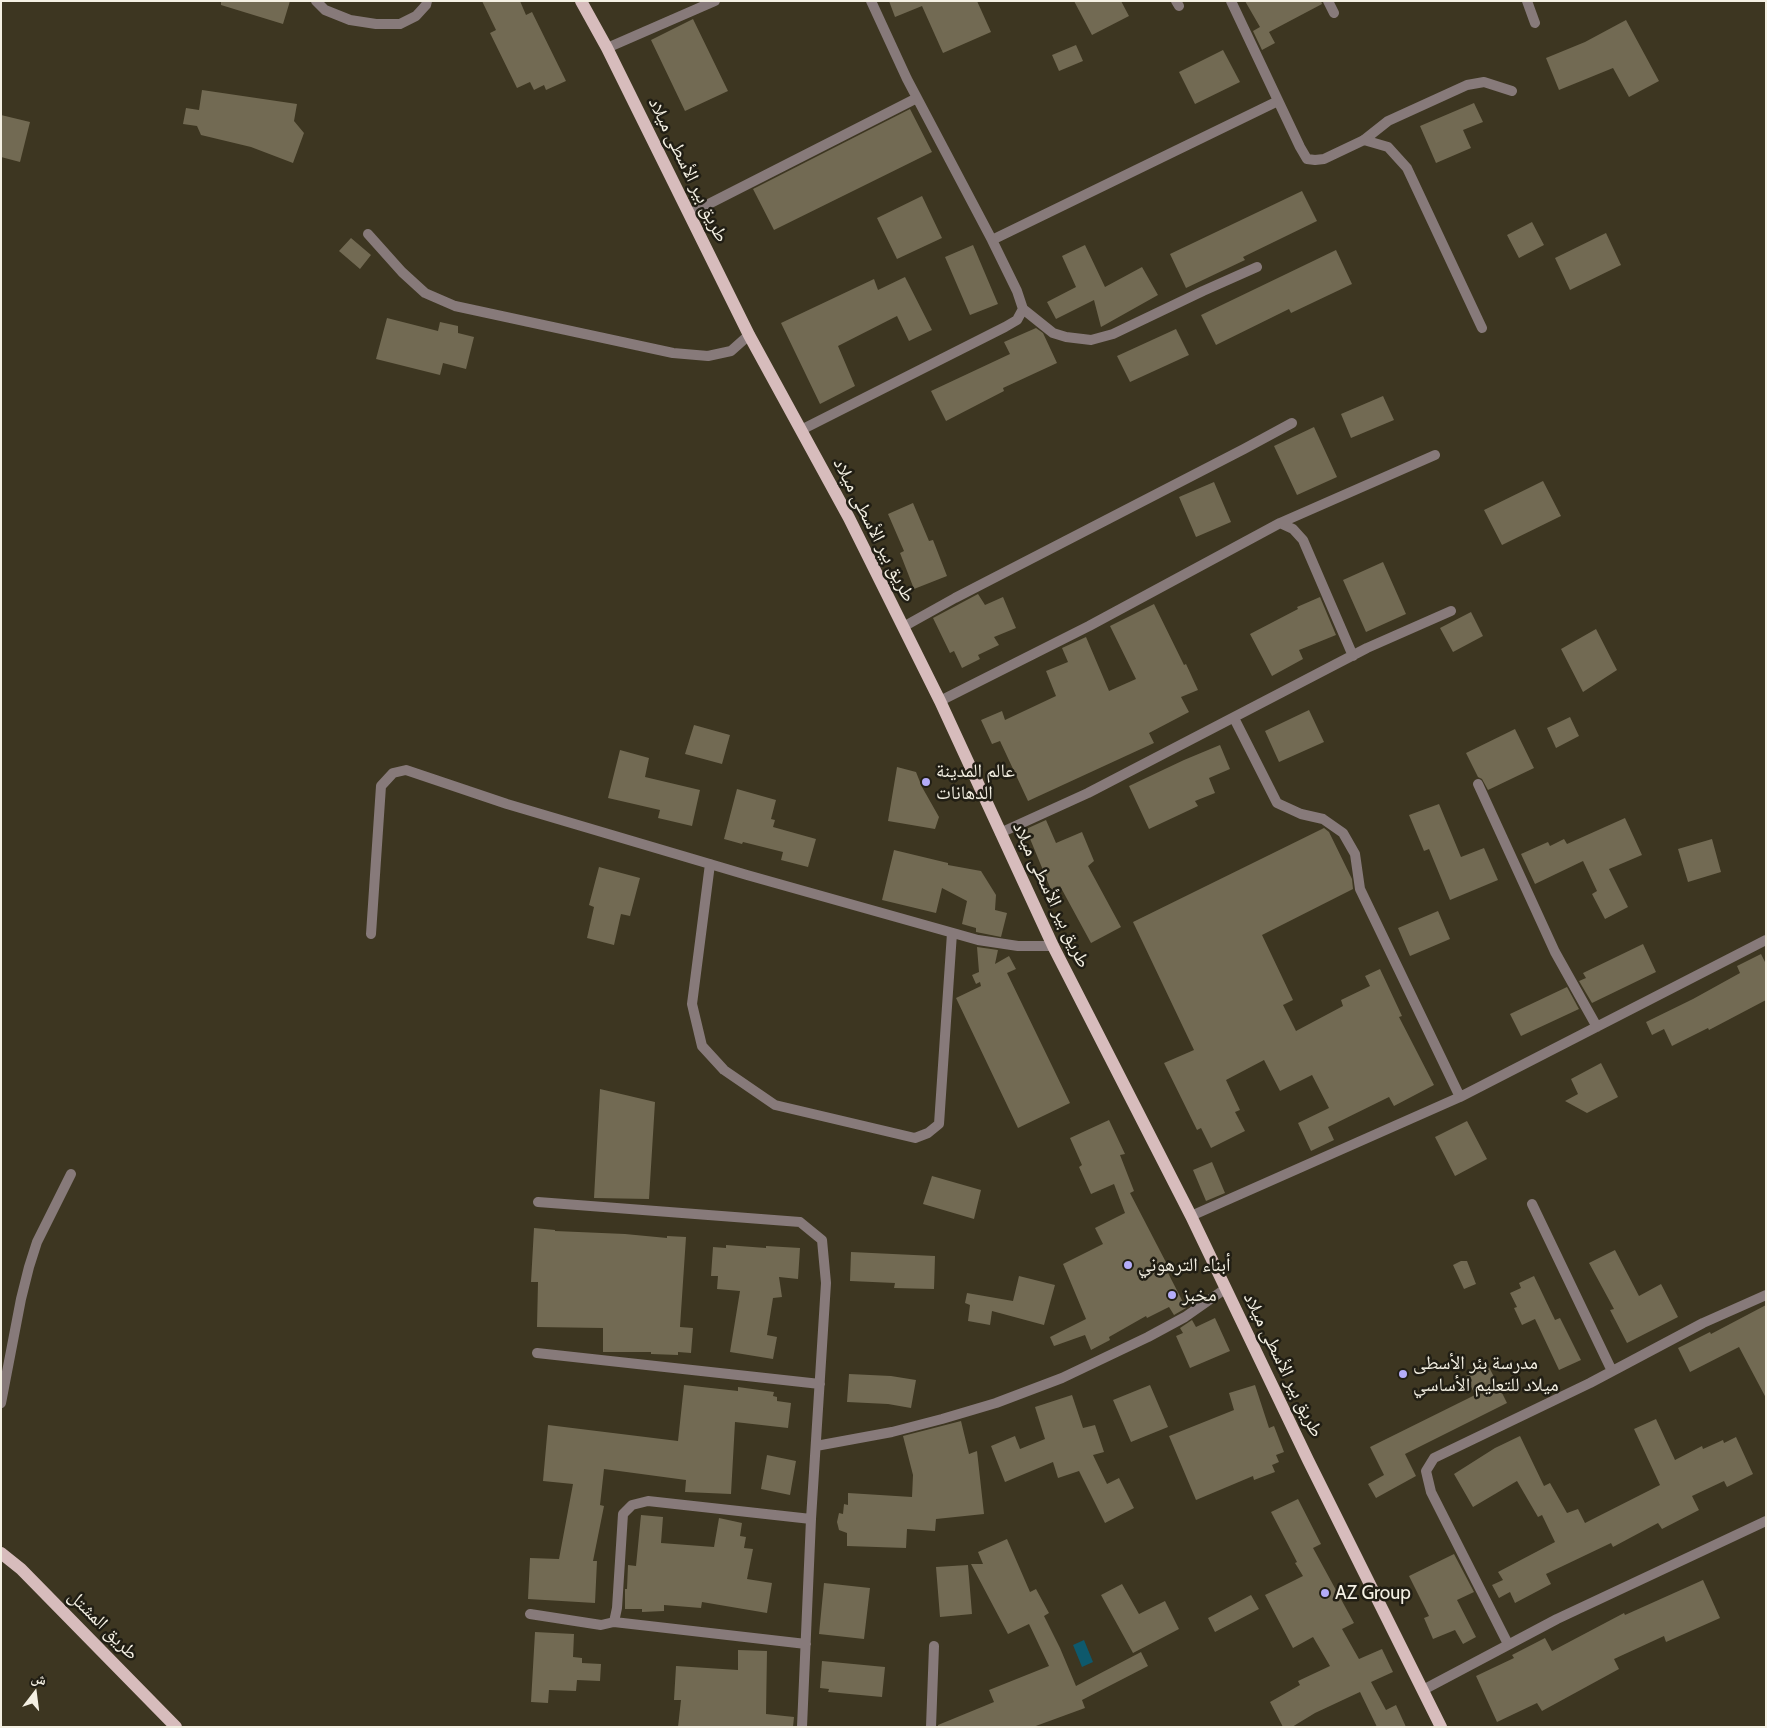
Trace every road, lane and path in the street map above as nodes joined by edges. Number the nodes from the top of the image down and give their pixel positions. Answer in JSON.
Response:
{"nodes":[{"id":1,"x":316,"y":1,"type":"edge"},
{"id":2,"x":427,"y":1,"type":"edge"},
{"id":3,"x":581,"y":1,"type":"edge"},
{"id":4,"x":715,"y":1,"type":"edge"},
{"id":5,"x":871,"y":1,"type":"edge"},
{"id":6,"x":1231,"y":1,"type":"edge"},
{"id":7,"x":1328,"y":1,"type":"edge"},
{"id":8,"x":1527,"y":1,"type":"edge"},
{"id":9,"x":1334,"y":13,"type":"dead end"},
{"id":10,"x":1535,"y":23,"type":"dead end"},
{"id":11,"x":607,"y":48,"type":"junction"},
{"id":12,"x":1512,"y":90,"type":"dead end"},
{"id":13,"x":917,"y":98,"type":"junction"},
{"id":14,"x":1278,"y":100,"type":"junction"},
{"id":15,"x":1364,"y":140,"type":"junction"},
{"id":16,"x":689,"y":214,"type":"junction"},
{"id":17,"x":368,"y":234,"type":"dead end"},
{"id":18,"x":992,"y":240,"type":"junction"},
{"id":19,"x":1257,"y":267,"type":"dead end"},
{"id":20,"x":1023,"y":309,"type":"junction"},
{"id":21,"x":1482,"y":328,"type":"dead end"},
{"id":22,"x":749,"y":335,"type":"junction"},
{"id":23,"x":1292,"y":422,"type":"dead end"},
{"id":24,"x":801,"y":430,"type":"junction"},
{"id":25,"x":1435,"y":455,"type":"dead end"},
{"id":26,"x":1280,"y":523,"type":"junction"},
{"id":27,"x":1451,"y":611,"type":"dead end"},
{"id":28,"x":903,"y":627,"type":"junction"},
{"id":29,"x":1353,"y":656,"type":"junction"},
{"id":30,"x":940,"y":701,"type":"junction"},
{"id":31,"x":1234,"y":718,"type":"junction"},
{"id":32,"x":1478,"y":784,"type":"dead end"},
{"id":33,"x":1000,"y":833,"type":"junction"},
{"id":34,"x":710,"y":864,"type":"junction"},
{"id":35,"x":952,"y":933,"type":"junction"},
{"id":36,"x":371,"y":934,"type":"dead end"},
{"id":37,"x":1766,"y":940,"type":"edge"},
{"id":38,"x":1053,"y":946,"type":"junction"},
{"id":39,"x":1597,"y":1027,"type":"junction"},
{"id":40,"x":1460,"y":1097,"type":"junction"},
{"id":41,"x":71,"y":1174,"type":"dead end"},
{"id":42,"x":538,"y":1202,"type":"dead end"},
{"id":43,"x":1532,"y":1204,"type":"dead end"},
{"id":44,"x":1190,"y":1216,"type":"junction"},
{"id":45,"x":1225,"y":1289,"type":"junction"},
{"id":46,"x":1766,"y":1294,"type":"edge"},
{"id":47,"x":538,"y":1353,"type":"dead end"},
{"id":48,"x":1612,"y":1371,"type":"junction"},
{"id":49,"x":820,"y":1384,"type":"junction"},
{"id":50,"x":1,"y":1403,"type":"edge"},
{"id":51,"x":816,"y":1446,"type":"junction"},
{"id":52,"x":811,"y":1519,"type":"junction"},
{"id":53,"x":1766,"y":1521,"type":"edge"},
{"id":54,"x":1,"y":1553,"type":"edge"},
{"id":55,"x":530,"y":1614,"type":"dead end"},
{"id":56,"x":614,"y":1622,"type":"junction"},
{"id":57,"x":806,"y":1644,"type":"junction"},
{"id":58,"x":1508,"y":1644,"type":"junction"},
{"id":59,"x":934,"y":1646,"type":"dead end"},
{"id":60,"x":1423,"y":1690,"type":"junction"},
{"id":61,"x":176,"y":1727,"type":"edge"},
{"id":62,"x":802,"y":1727,"type":"edge"},
{"id":63,"x":931,"y":1727,"type":"edge"},
{"id":64,"x":1440,"y":1727,"type":"edge"}],
"edges":[{"from":1,"to":2,"type":"street"},
{"from":3,"to":11,"type":"main road","name":"طريق بير الأسطى ميلاد"},
{"from":4,"to":11,"type":"street"},
{"from":5,"to":13,"type":"street"},
{"from":6,"to":14,"type":"street"},
{"from":7,"to":9,"type":"street"},
{"from":8,"to":10,"type":"street"},
{"from":11,"to":16,"type":"main road","name":"طريق بير الأسطى ميلاد"},
{"from":12,"to":15,"type":"street"},
{"from":13,"to":16,"type":"street"},
{"from":13,"to":18,"type":"street"},
{"from":14,"to":15,"type":"street"},
{"from":14,"to":18,"type":"street"},
{"from":15,"to":21,"type":"street"},
{"from":16,"to":22,"type":"main road","name":"طريق بير الأسطى ميلاد"},
{"from":17,"to":22,"type":"street"},
{"from":18,"to":20,"type":"street"},
{"from":19,"to":20,"type":"street"},
{"from":20,"to":24,"type":"street"},
{"from":22,"to":24,"type":"main road","name":"طريق بير الأسطى ميلاد"},
{"from":23,"to":28,"type":"street"},
{"from":24,"to":28,"type":"main road","name":"طريق بير الأسطى ميلاد"},
{"from":25,"to":26,"type":"street"},
{"from":26,"to":29,"type":"street"},
{"from":26,"to":30,"type":"street"},
{"from":27,"to":29,"type":"street"},
{"from":28,"to":30,"type":"main road","name":"طريق بير الأسطى ميلاد"},
{"from":29,"to":31,"type":"street"},
{"from":30,"to":33,"type":"main road","name":"طريق بير الأسطى ميلاد"},
{"from":31,"to":33,"type":"street"},
{"from":31,"to":40,"type":"street"},
{"from":32,"to":39,"type":"street"},
{"from":33,"to":38,"type":"main road","name":"طريق بير الأسطى ميلاد"},
{"from":34,"to":35,"type":"street"},
{"from":34,"to":35,"type":"street"},
{"from":34,"to":36,"type":"street"},
{"from":35,"to":38,"type":"street"},
{"from":37,"to":39,"type":"street"},
{"from":38,"to":44,"type":"main road","name":"طريق بير الأسطى ميلاد"},
{"from":39,"to":40,"type":"street"},
{"from":40,"to":44,"type":"street"},
{"from":41,"to":50,"type":"street"},
{"from":42,"to":49,"type":"street"},
{"from":43,"to":48,"type":"street"},
{"from":44,"to":45,"type":"main road","name":"طريق بير الأسطى ميلاد"},
{"from":45,"to":51,"type":"street"},
{"from":45,"to":60,"type":"main road","name":"طريق بير الأسطى ميلاد"},
{"from":46,"to":48,"type":"street"},
{"from":47,"to":49,"type":"street"},
{"from":48,"to":58,"type":"street"},
{"from":49,"to":51,"type":"street"},
{"from":51,"to":52,"type":"street"},
{"from":52,"to":56,"type":"street"},
{"from":52,"to":57,"type":"street"},
{"from":53,"to":58,"type":"street"},
{"from":54,"to":61,"type":"main road","name":"طريق المشتل"},
{"from":55,"to":56,"type":"street"},
{"from":56,"to":57,"type":"street"},
{"from":57,"to":62,"type":"street"},
{"from":58,"to":60,"type":"street"},
{"from":59,"to":63,"type":"street"},
{"from":60,"to":64,"type":"main road","name":"طريق بير الأسطى ميلاد"}]}
